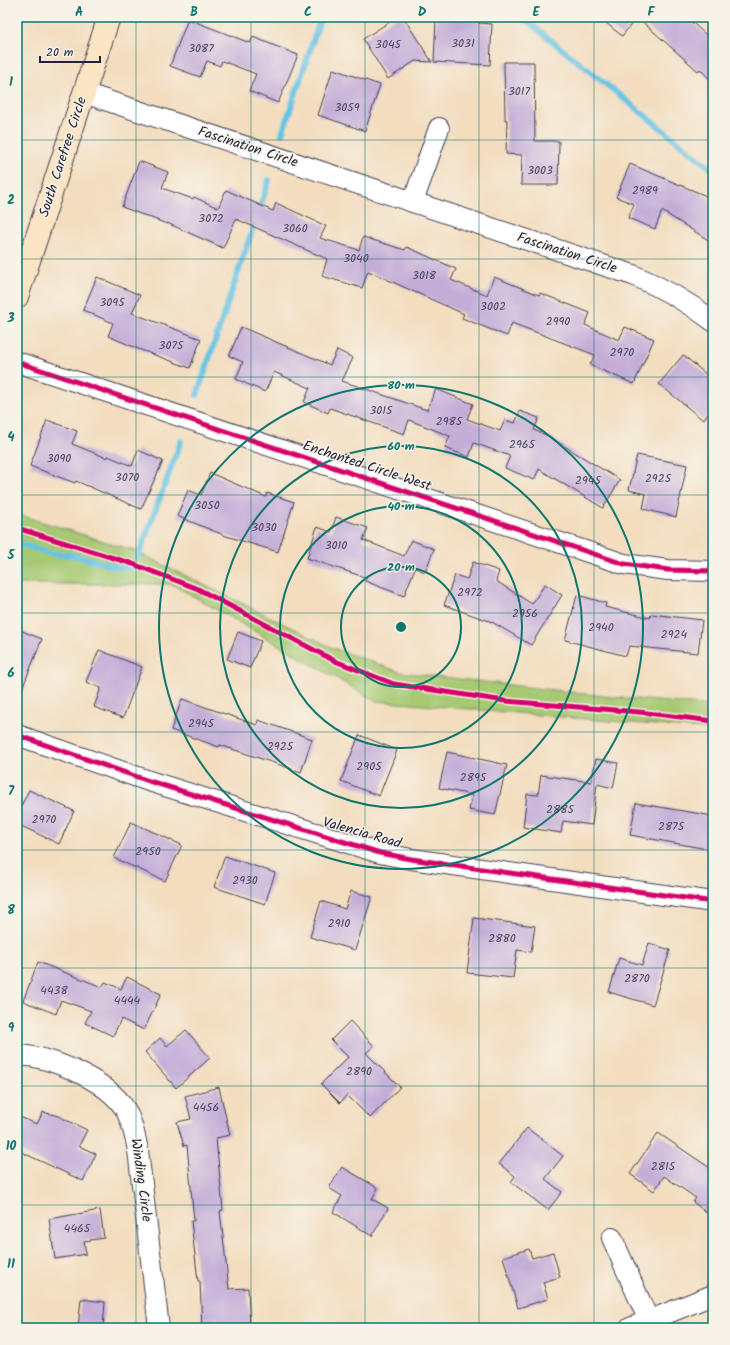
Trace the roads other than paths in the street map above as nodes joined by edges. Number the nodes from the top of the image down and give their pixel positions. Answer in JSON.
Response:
{"nodes":[{"id":1,"x":109,"y":17,"type":"edge"},
{"id":2,"x":84,"y":93,"type":"junction"},
{"id":3,"x":439,"y":128,"type":"dead end"},
{"id":4,"x":413,"y":202,"type":"junction"},
{"id":5,"x":17,"y":297,"type":"edge"},
{"id":6,"x":713,"y":321,"type":"edge"},
{"id":7,"x":17,"y":362,"type":"edge"},
{"id":8,"x":713,"y":571,"type":"edge"},
{"id":9,"x":17,"y":735,"type":"edge"},
{"id":10,"x":713,"y":902,"type":"edge"},
{"id":11,"x":17,"y":1055,"type":"edge"},
{"id":12,"x":612,"y":1238,"type":"dead end"},
{"id":13,"x":713,"y":1295,"type":"edge"},
{"id":14,"x":649,"y":1320,"type":"junction"},
{"id":15,"x":159,"y":1328,"type":"edge"},
{"id":16,"x":630,"y":1328,"type":"edge"}],
"edges":[{"from":1,"to":2,"type":"main road","name":"South Carefree Circle"},
{"from":2,"to":4,"type":"street","name":"Fascination Circle"},
{"from":2,"to":5,"type":"main road","name":"South Carefree Circle"},
{"from":3,"to":4,"type":"street"},
{"from":4,"to":6,"type":"street","name":"Fascination Circle"},
{"from":7,"to":8,"type":"street","name":"Enchanted Circle West"},
{"from":9,"to":10,"type":"street","name":"Valencia Road"},
{"from":11,"to":15,"type":"street","name":"Winding Circle"},
{"from":12,"to":14,"type":"street"},
{"from":13,"to":14,"type":"street"},
{"from":14,"to":16,"type":"street"}]}
